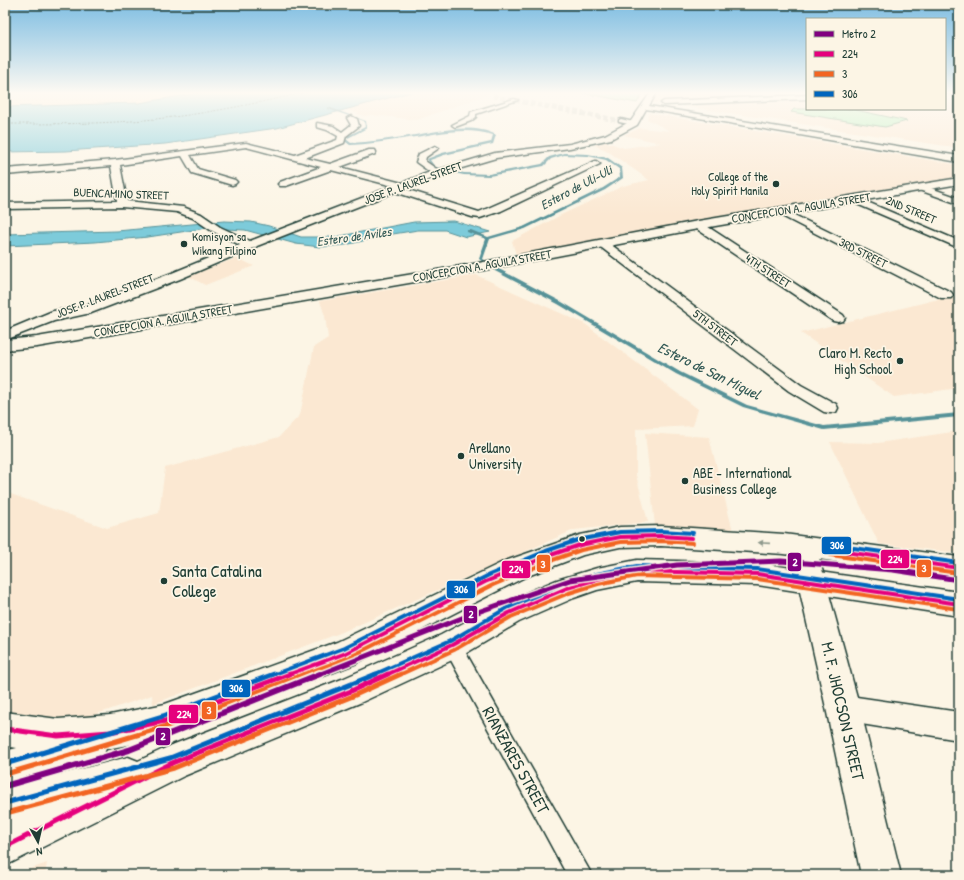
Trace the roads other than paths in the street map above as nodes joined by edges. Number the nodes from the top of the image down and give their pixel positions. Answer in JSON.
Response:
{"nodes":[{"id":1,"x":339,"y":133,"type":"edge"},
{"id":2,"x":345,"y":133,"type":"edge"},
{"id":3,"x":615,"y":133,"type":"edge"},
{"id":4,"x":808,"y":133,"type":"edge"},
{"id":5,"x":342,"y":135,"type":"junction"},
{"id":6,"x":862,"y":141,"type":"junction"},
{"id":7,"x":435,"y":148,"type":"dead end"},
{"id":8,"x":372,"y":152,"type":"dead end"},
{"id":9,"x":185,"y":154,"type":"junction"},
{"id":10,"x":959,"y":154,"type":"edge"},
{"id":11,"x":295,"y":158,"type":"junction"},
{"id":12,"x":959,"y":160,"type":"edge"},
{"id":13,"x":115,"y":163,"type":"junction"},
{"id":14,"x":596,"y":164,"type":"dead end"},
{"id":15,"x":330,"y":167,"type":"junction"},
{"id":16,"x":5,"y":172,"type":"edge"},
{"id":17,"x":440,"y":172,"type":"junction"},
{"id":18,"x":959,"y":181,"type":"edge"},
{"id":19,"x":232,"y":182,"type":"dead end"},
{"id":20,"x":283,"y":184,"type":"dead end"},
{"id":21,"x":400,"y":187,"type":"junction"},
{"id":22,"x":922,"y":188,"type":"junction"},
{"id":23,"x":853,"y":199,"type":"junction"},
{"id":24,"x":959,"y":201,"type":"edge"},
{"id":25,"x":122,"y":204,"type":"junction"},
{"id":26,"x":5,"y":206,"type":"edge"},
{"id":27,"x":780,"y":211,"type":"junction"},
{"id":28,"x":698,"y":225,"type":"junction"},
{"id":29,"x":254,"y":244,"type":"junction"},
{"id":30,"x":602,"y":244,"type":"junction"},
{"id":31,"x":959,"y":245,"type":"edge"},
{"id":32,"x":946,"y":295,"type":"dead end"},
{"id":33,"x":838,"y":318,"type":"dead end"},
{"id":34,"x":5,"y":336,"type":"edge"},
{"id":35,"x":5,"y":345,"type":"edge"},
{"id":36,"x":830,"y":408,"type":"dead end"},
{"id":37,"x":803,"y":547,"type":"junction"},
{"id":38,"x":959,"y":568,"type":"edge"},
{"id":39,"x":813,"y":582,"type":"junction"},
{"id":40,"x":959,"y":604,"type":"edge"},
{"id":41,"x":452,"y":644,"type":"junction"},
{"id":42,"x":843,"y":708,"type":"junction"},
{"id":43,"x":165,"y":721,"type":"junction"},
{"id":44,"x":959,"y":726,"type":"edge"},
{"id":45,"x":5,"y":729,"type":"edge"},
{"id":46,"x":172,"y":763,"type":"junction"},
{"id":47,"x":5,"y":769,"type":"edge"},
{"id":48,"x":5,"y":808,"type":"edge"},
{"id":49,"x":5,"y":847,"type":"edge"},
{"id":50,"x":580,"y":875,"type":"edge"},
{"id":51,"x":881,"y":875,"type":"edge"}],
"edges":[{"from":1,"to":5,"type":"street"},
{"from":2,"to":5,"type":"street"},
{"from":3,"to":17,"type":"street","name":"JOSE P. LAUREL STREET"},
{"from":4,"to":6,"type":"street"},
{"from":5,"to":11,"type":"street"},
{"from":6,"to":10,"type":"street"},
{"from":6,"to":12,"type":"street"},
{"from":7,"to":17,"type":"street"},
{"from":8,"to":15,"type":"street"},
{"from":9,"to":11,"type":"street"},
{"from":9,"to":13,"type":"street"},
{"from":9,"to":19,"type":"street"},
{"from":11,"to":15,"type":"street"},
{"from":13,"to":16,"type":"street"},
{"from":13,"to":25,"type":"street"},
{"from":14,"to":21,"type":"street"},
{"from":15,"to":20,"type":"street"},
{"from":15,"to":21,"type":"street"},
{"from":17,"to":21,"type":"street","name":"JOSE P. LAUREL STREET"},
{"from":18,"to":22,"type":"street","name":"CONCEPCION A. AGUILA STREET"},
{"from":21,"to":29,"type":"street","name":"JOSE P. LAUREL STREET"},
{"from":22,"to":23,"type":"street","name":"CONCEPCION A. AGUILA STREET"},
{"from":22,"to":24,"type":"street"},
{"from":23,"to":27,"type":"street","name":"CONCEPCION A. AGUILA STREET"},
{"from":23,"to":31,"type":"street","name":"2ND STREET"},
{"from":25,"to":26,"type":"street","name":"BUENCAMINO STREET"},
{"from":25,"to":29,"type":"street","name":"BUENCAMINO STREET"},
{"from":27,"to":28,"type":"street","name":"CONCEPCION A. AGUILA STREET"},
{"from":27,"to":32,"type":"street","name":"3RD STREET"},
{"from":28,"to":30,"type":"street","name":"CONCEPCION A. AGUILA STREET"},
{"from":28,"to":33,"type":"street","name":"4TH STREET"},
{"from":29,"to":34,"type":"street","name":"JOSE P. LAUREL STREET"},
{"from":30,"to":35,"type":"street","name":"CONCEPCION A. AGUILA STREET"},
{"from":30,"to":36,"type":"street","name":"5TH STREET"},
{"from":37,"to":38,"type":"street"},
{"from":37,"to":39,"type":"street","name":"M. F. JHOCSON STREET"},
{"from":37,"to":43,"type":"street","one_way":true},
{"from":39,"to":40,"type":"street"},
{"from":39,"to":41,"type":"street"},
{"from":39,"to":42,"type":"street","name":"M. F. JHOCSON STREET"},
{"from":41,"to":46,"type":"street"},
{"from":41,"to":50,"type":"street","name":"RIANZARES STREET"},
{"from":42,"to":44,"type":"street"},
{"from":42,"to":51,"type":"street","name":"M. F. JHOCSON STREET"},
{"from":43,"to":45,"type":"street"},
{"from":43,"to":47,"type":"street"},
{"from":46,"to":48,"type":"street"},
{"from":46,"to":49,"type":"street"}]}
